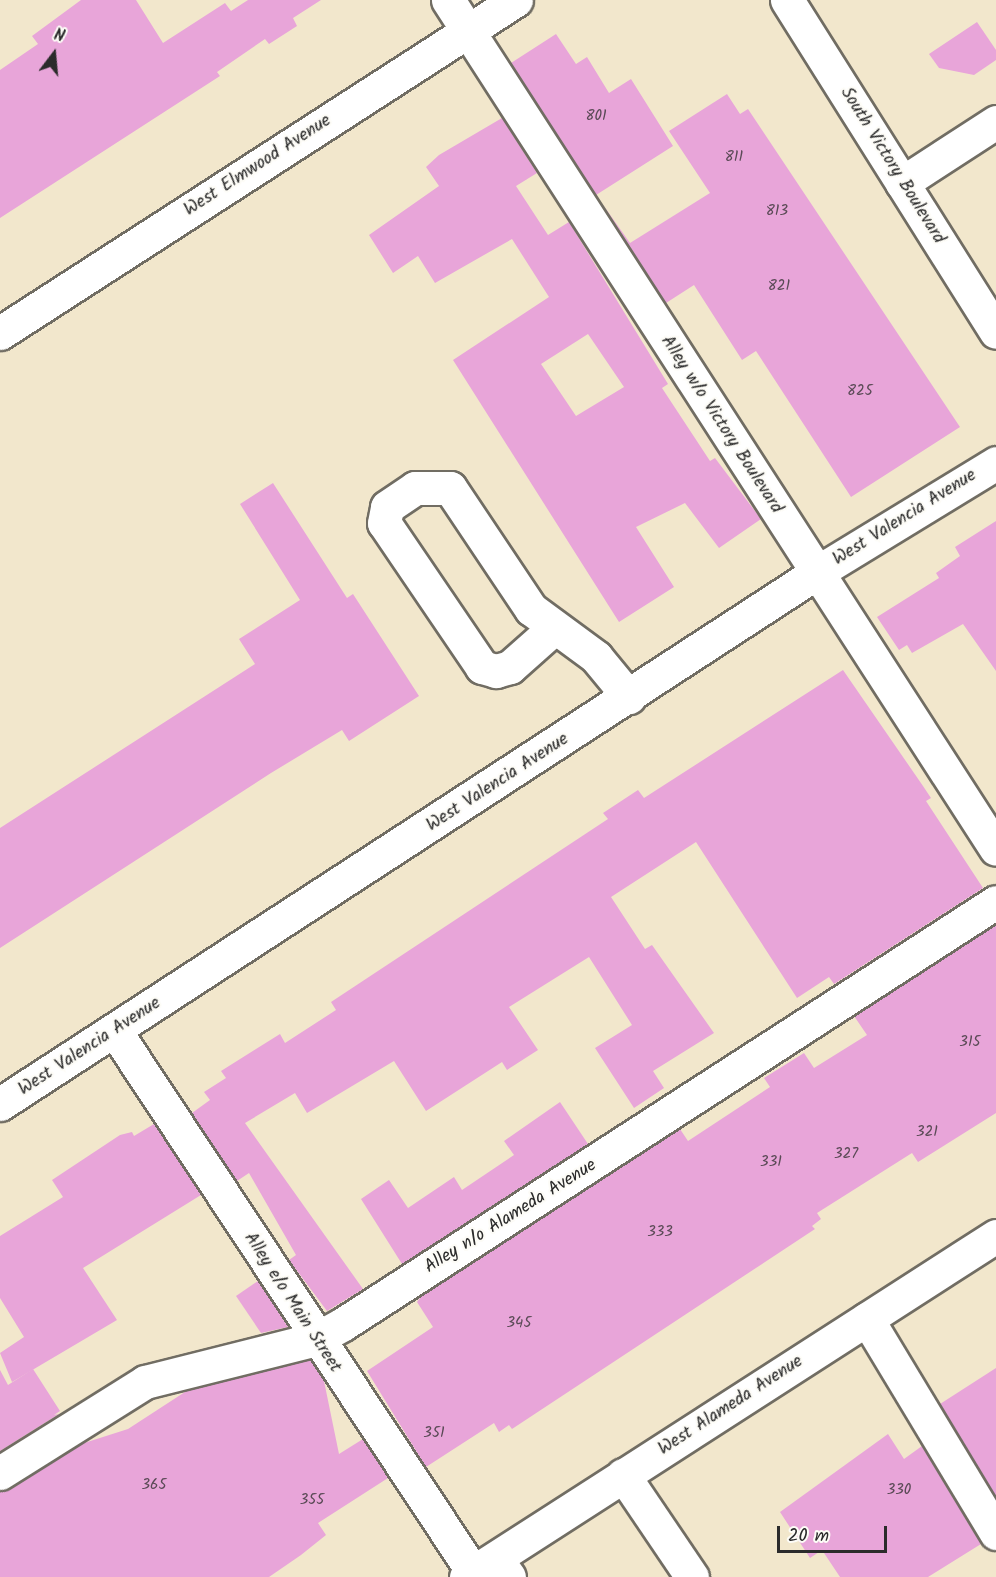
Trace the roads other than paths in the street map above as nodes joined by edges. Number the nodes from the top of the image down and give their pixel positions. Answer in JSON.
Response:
{"nodes":[{"id":1,"x":448,"y":0,"type":"edge"},
{"id":2,"x":516,"y":0,"type":"edge"},
{"id":3,"x":788,"y":0,"type":"edge"},
{"id":4,"x":468,"y":31,"type":"junction"},
{"id":5,"x":996,"y":122,"type":"edge"},
{"id":6,"x":902,"y":183,"type":"junction"},
{"id":7,"x":996,"y":332,"type":"edge"},
{"id":8,"x":0,"y":333,"type":"edge"},
{"id":9,"x":996,"y":463,"type":"edge"},
{"id":10,"x":816,"y":573,"type":"junction"},
{"id":11,"x":554,"y":628,"type":"junction"},
{"id":12,"x":629,"y":697,"type":"junction"},
{"id":13,"x":996,"y":849,"type":"edge"},
{"id":14,"x":996,"y":902,"type":"edge"},
{"id":15,"x":115,"y":1031,"type":"junction"},
{"id":16,"x":0,"y":1104,"type":"edge"},
{"id":17,"x":996,"y":1236,"type":"edge"},
{"id":18,"x":867,"y":1319,"type":"junction"},
{"id":19,"x":316,"y":1339,"type":"junction"},
{"id":20,"x":0,"y":1473,"type":"edge"},
{"id":21,"x":623,"y":1475,"type":"junction"},
{"id":22,"x":996,"y":1533,"type":"edge"},
{"id":23,"x":486,"y":1571,"type":"edge"},
{"id":24,"x":692,"y":1577,"type":"edge"}],
"edges":[{"from":1,"to":4,"type":"street","name":"Alley w/o Victory Boulevard"},
{"from":2,"to":4,"type":"street","name":"West Elmwood Avenue"},
{"from":3,"to":6,"type":"street","name":"South Victory Boulevard"},
{"from":4,"to":8,"type":"street","name":"West Elmwood Avenue"},
{"from":4,"to":10,"type":"street","name":"Alley w/o Victory Boulevard"},
{"from":5,"to":6,"type":"street"},
{"from":6,"to":7,"type":"street","name":"South Victory Boulevard"},
{"from":9,"to":10,"type":"street","name":"West Valencia Avenue"},
{"from":10,"to":12,"type":"street","name":"West Valencia Avenue"},
{"from":10,"to":13,"type":"street","name":"Alley w/o Victory Boulevard"},
{"from":11,"to":11,"type":"street"},
{"from":11,"to":12,"type":"street"},
{"from":12,"to":15,"type":"street","name":"West Valencia Avenue"},
{"from":14,"to":19,"type":"street","name":"Alley n/o Alameda Avenue"},
{"from":15,"to":16,"type":"street","name":"West Valencia Avenue"},
{"from":15,"to":19,"type":"street","name":"Alley e/o Main Street"},
{"from":17,"to":18,"type":"street","name":"West Alameda Avenue"},
{"from":18,"to":21,"type":"street","name":"West Alameda Avenue"},
{"from":18,"to":22,"type":"street"},
{"from":19,"to":20,"type":"street","name":"Alley n/o Alameda Avenue"},
{"from":19,"to":23,"type":"street","name":"Alley e/o Main Street"},
{"from":21,"to":23,"type":"street","name":"West Alameda Avenue"},
{"from":21,"to":24,"type":"street"}]}
